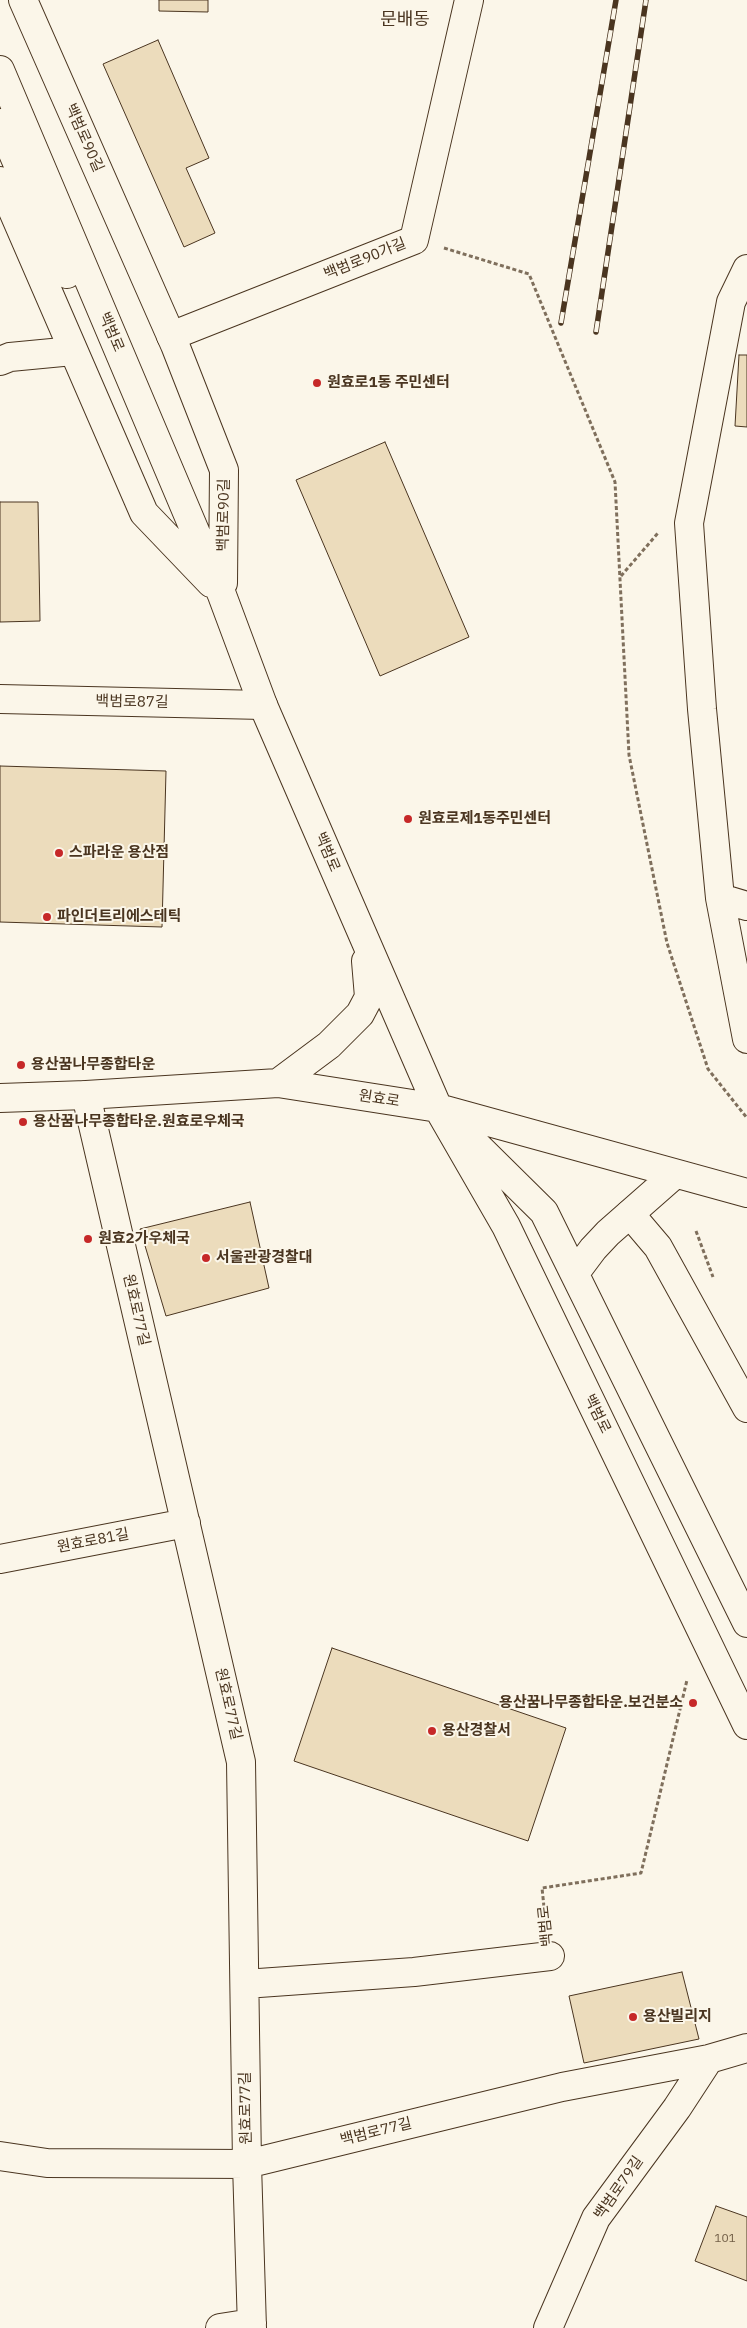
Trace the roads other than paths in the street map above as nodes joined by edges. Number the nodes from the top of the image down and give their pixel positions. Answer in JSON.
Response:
{"nodes":[{"id":1,"x":23,"y":0,"type":"edge"},
{"id":2,"x":468,"y":0,"type":"edge"},
{"id":3,"x":0,"y":70,"type":"edge"},
{"id":4,"x":0,"y":123,"type":"edge"},
{"id":5,"x":0,"y":181,"type":"edge"},
{"id":6,"x":52,"y":219,"type":"junction"},
{"id":7,"x":747,"y":270,"type":"edge"},
{"id":8,"x":171,"y":336,"type":"junction"},
{"id":9,"x":73,"y":351,"type":"junction"},
{"id":10,"x":0,"y":361,"type":"edge"},
{"id":11,"x":222,"y":595,"type":"junction"},
{"id":12,"x":0,"y":699,"type":"edge"},
{"id":13,"x":263,"y":705,"type":"junction"},
{"id":14,"x":720,"y":898,"type":"junction"},
{"id":15,"x":747,"y":906,"type":"edge"},
{"id":16,"x":364,"y":937,"type":"junction"},
{"id":17,"x":747,"y":1040,"type":"edge"},
{"id":18,"x":278,"y":1083,"type":"junction"},
{"id":19,"x":86,"y":1095,"type":"junction"},
{"id":20,"x":0,"y":1098,"type":"edge"},
{"id":21,"x":438,"y":1108,"type":"junction"},
{"id":22,"x":674,"y":1174,"type":"junction"},
{"id":23,"x":747,"y":1194,"type":"edge"},
{"id":24,"x":630,"y":1214,"type":"junction"},
{"id":25,"x":576,"y":1273,"type":"junction"},
{"id":26,"x":592,"y":1306,"type":"junction"},
{"id":27,"x":553,"y":1324,"type":"junction"},
{"id":28,"x":747,"y":1408,"type":"edge"},
{"id":29,"x":186,"y":1523,"type":"junction"},
{"id":30,"x":0,"y":1559,"type":"edge"},
{"id":31,"x":747,"y":1623,"type":"edge"},
{"id":32,"x":747,"y":1724,"type":"edge"},
{"id":33,"x":550,"y":1956,"type":"road end"},
{"id":34,"x":245,"y":1984,"type":"junction"},
{"id":35,"x":747,"y":2048,"type":"edge"},
{"id":36,"x":709,"y":2058,"type":"junction"},
{"id":37,"x":0,"y":2156,"type":"edge"},
{"id":38,"x":247,"y":2164,"type":"junction"},
{"id":39,"x":252,"y":2326,"type":"edge"},
{"id":40,"x":220,"y":2328,"type":"edge"},
{"id":41,"x":548,"y":2328,"type":"edge"}],
"edges":[{"from":1,"to":8,"type":"main road","name":"백범로90길"},
{"from":2,"to":8,"type":"main road","name":"백범로90가길"},
{"from":3,"to":6,"type":"main road","name":"백범로"},
{"from":4,"to":6,"type":"main road","name":"백범로"},
{"from":5,"to":9,"type":"main road"},
{"from":6,"to":11,"type":"main road","name":"백범로"},
{"from":7,"to":14,"type":"main road"},
{"from":8,"to":11,"type":"main road","name":"백범로90길"},
{"from":9,"to":10,"type":"main road"},
{"from":9,"to":11,"type":"main road"},
{"from":11,"to":13,"type":"main road","name":"백범로"},
{"from":12,"to":13,"type":"main road","name":"백범로87길"},
{"from":13,"to":16,"type":"main road","name":"백범로"},
{"from":14,"to":15,"type":"main road"},
{"from":14,"to":17,"type":"main road"},
{"from":16,"to":18,"type":"main road"},
{"from":16,"to":21,"type":"main road","name":"백범로"},
{"from":18,"to":19,"type":"main road","name":"원효로"},
{"from":18,"to":21,"type":"main road","name":"원효로"},
{"from":19,"to":20,"type":"main road","name":"원효로"},
{"from":19,"to":29,"type":"main road","name":"원효로77길"},
{"from":21,"to":22,"type":"main road","name":"원효로"},
{"from":21,"to":25,"type":"main road","name":"백범로"},
{"from":21,"to":27,"type":"main road","name":"백범로"},
{"from":22,"to":23,"type":"main road","name":"원효로"},
{"from":22,"to":24,"type":"main road"},
{"from":24,"to":25,"type":"main road"},
{"from":24,"to":28,"type":"main road"},
{"from":25,"to":26,"type":"main road","name":"백범로"},
{"from":26,"to":27,"type":"main road"},
{"from":26,"to":31,"type":"main road","name":"백범로"},
{"from":27,"to":32,"type":"main road","name":"백범로"},
{"from":29,"to":30,"type":"main road","name":"원효로81길"},
{"from":29,"to":34,"type":"main road","name":"원효로77길"},
{"from":33,"to":34,"type":"main road","name":"백범로"},
{"from":34,"to":38,"type":"main road","name":"원효로77길"},
{"from":35,"to":36,"type":"main road","name":"백범로77길"},
{"from":36,"to":38,"type":"main road","name":"백범로77길"},
{"from":36,"to":41,"type":"main road","name":"백범로79길"},
{"from":37,"to":38,"type":"main road","name":"백범로77길"},
{"from":38,"to":39,"type":"main road","name":"원효로77길"},
{"from":39,"to":40,"type":"main road"}]}
